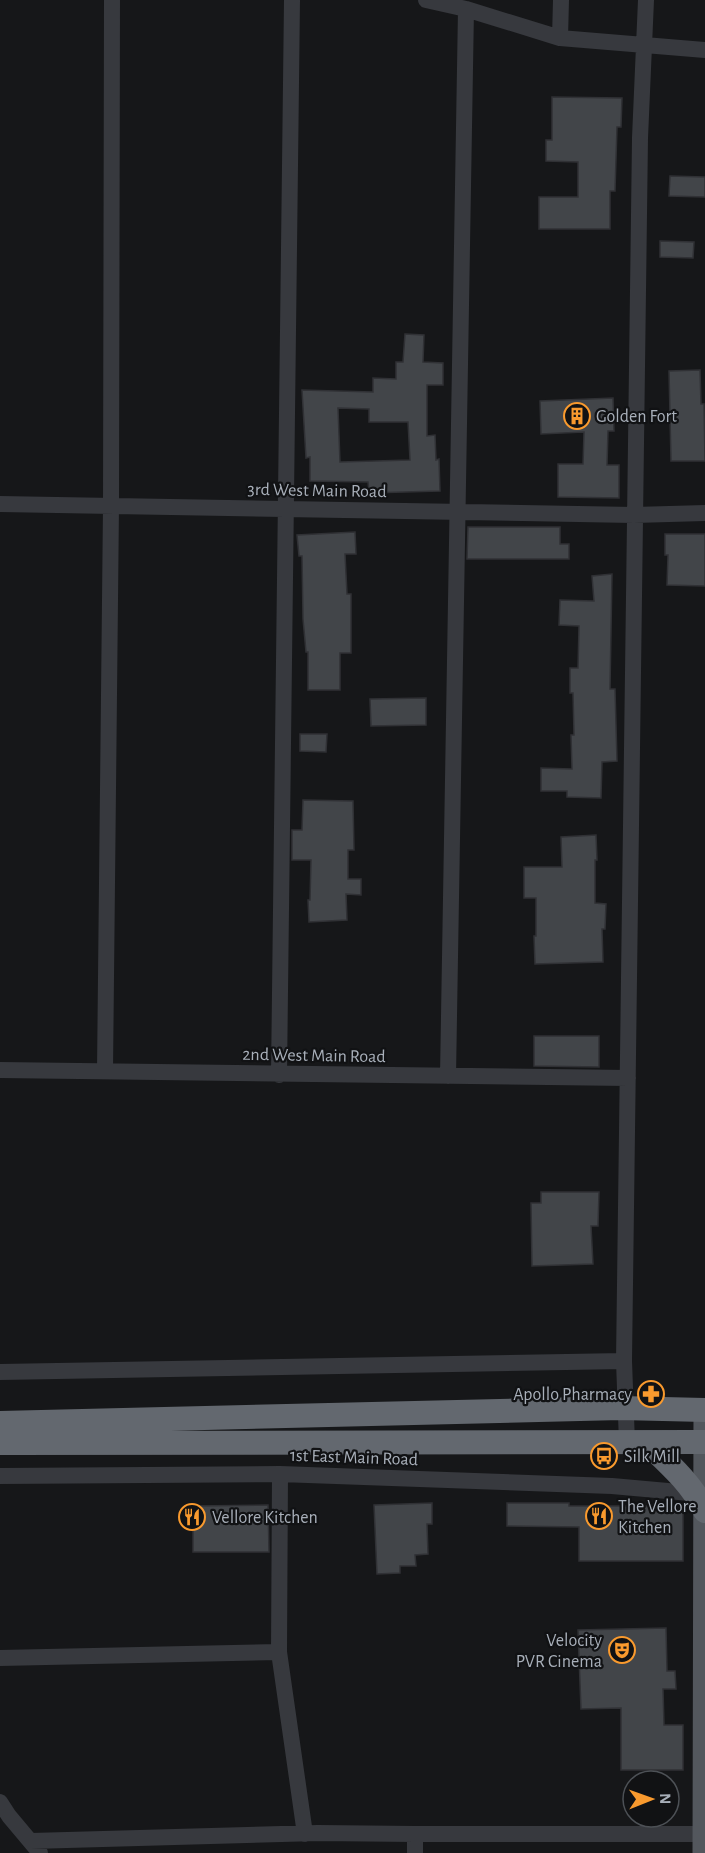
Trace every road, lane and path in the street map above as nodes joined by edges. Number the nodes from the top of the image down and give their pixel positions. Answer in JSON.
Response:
{"nodes":[{"id":1,"x":112,"y":0,"type":"edge"},
{"id":2,"x":291,"y":0,"type":"edge"},
{"id":3,"x":426,"y":0,"type":"edge"},
{"id":4,"x":561,"y":0,"type":"edge"},
{"id":5,"x":646,"y":0,"type":"edge"},
{"id":6,"x":466,"y":9,"type":"junction"},
{"id":7,"x":560,"y":38,"type":"junction"},
{"id":8,"x":645,"y":44,"type":"junction"},
{"id":9,"x":705,"y":50,"type":"edge"},
{"id":10,"x":0,"y":504,"type":"edge"},
{"id":11,"x":111,"y":506,"type":"junction"},
{"id":12,"x":286,"y":509,"type":"junction"},
{"id":13,"x":458,"y":512,"type":"junction"},
{"id":14,"x":705,"y":513,"type":"edge"},
{"id":15,"x":634,"y":515,"type":"junction"},
{"id":16,"x":0,"y":1070,"type":"edge"},
{"id":17,"x":105,"y":1071,"type":"junction"},
{"id":18,"x":279,"y":1075,"type":"junction"},
{"id":19,"x":448,"y":1076,"type":"junction"},
{"id":20,"x":628,"y":1078,"type":"junction"},
{"id":21,"x":624,"y":1361,"type":"junction"},
{"id":22,"x":0,"y":1372,"type":"edge"},
{"id":23,"x":625,"y":1408,"type":"junction"},
{"id":24,"x":704,"y":1410,"type":"edge"},
{"id":25,"x":0,"y":1422,"type":"edge"},
{"id":26,"x":704,"y":1442,"type":"edge"},
{"id":27,"x":0,"y":1443,"type":"edge"},
{"id":28,"x":637,"y":1443,"type":"junction"},
{"id":29,"x":280,"y":1474,"type":"junction"},
{"id":30,"x":0,"y":1476,"type":"edge"},
{"id":31,"x":703,"y":1501,"type":"edge"},
{"id":32,"x":279,"y":1652,"type":"junction"},
{"id":33,"x":0,"y":1658,"type":"edge"},
{"id":34,"x":0,"y":1802,"type":"edge"},
{"id":35,"x":305,"y":1834,"type":"junction"},
{"id":36,"x":415,"y":1834,"type":"junction"},
{"id":37,"x":704,"y":1840,"type":"edge"},
{"id":38,"x":36,"y":1847,"type":"edge"},
{"id":39,"x":415,"y":1853,"type":"edge"}],
"edges":[{"from":1,"to":11,"type":"street"},
{"from":2,"to":12,"type":"street"},
{"from":3,"to":6,"type":"street"},
{"from":4,"to":7,"type":"street"},
{"from":5,"to":8,"type":"street"},
{"from":6,"to":7,"type":"street"},
{"from":6,"to":13,"type":"street"},
{"from":7,"to":8,"type":"street"},
{"from":8,"to":9,"type":"street"},
{"from":8,"to":15,"type":"street"},
{"from":10,"to":11,"type":"street","name":"3rd West Main Road"},
{"from":11,"to":12,"type":"street","name":"3rd West Main Road"},
{"from":11,"to":17,"type":"street"},
{"from":12,"to":13,"type":"street","name":"3rd West Main Road"},
{"from":12,"to":18,"type":"street"},
{"from":13,"to":15,"type":"street","name":"3rd West Main Road"},
{"from":13,"to":19,"type":"street"},
{"from":14,"to":15,"type":"street","name":"3rd West Main Road"},
{"from":15,"to":20,"type":"street"},
{"from":16,"to":17,"type":"street","name":"2nd West Main Road"},
{"from":17,"to":18,"type":"street","name":"2nd West Main Road"},
{"from":18,"to":19,"type":"street","name":"2nd West Main Road"},
{"from":19,"to":20,"type":"street","name":"2nd West Main Road"},
{"from":20,"to":21,"type":"street"},
{"from":21,"to":22,"type":"street"},
{"from":21,"to":23,"type":"street"},
{"from":23,"to":24,"type":"highway"},
{"from":23,"to":25,"type":"highway"},
{"from":23,"to":28,"type":"street"},
{"from":24,"to":26,"type":"main road"},
{"from":26,"to":28,"type":"highway"},
{"from":26,"to":31,"type":"main road"},
{"from":27,"to":28,"type":"highway"},
{"from":28,"to":31,"type":"highway"},
{"from":29,"to":30,"type":"street","name":"1st East Main Road"},
{"from":29,"to":31,"type":"street","name":"1st East Main Road"},
{"from":29,"to":32,"type":"street"},
{"from":31,"to":37,"type":"main road"},
{"from":32,"to":33,"type":"street"},
{"from":32,"to":35,"type":"street"},
{"from":34,"to":38,"type":"street"},
{"from":35,"to":36,"type":"street"},
{"from":35,"to":38,"type":"street"},
{"from":36,"to":37,"type":"street"},
{"from":36,"to":39,"type":"street"}]}
